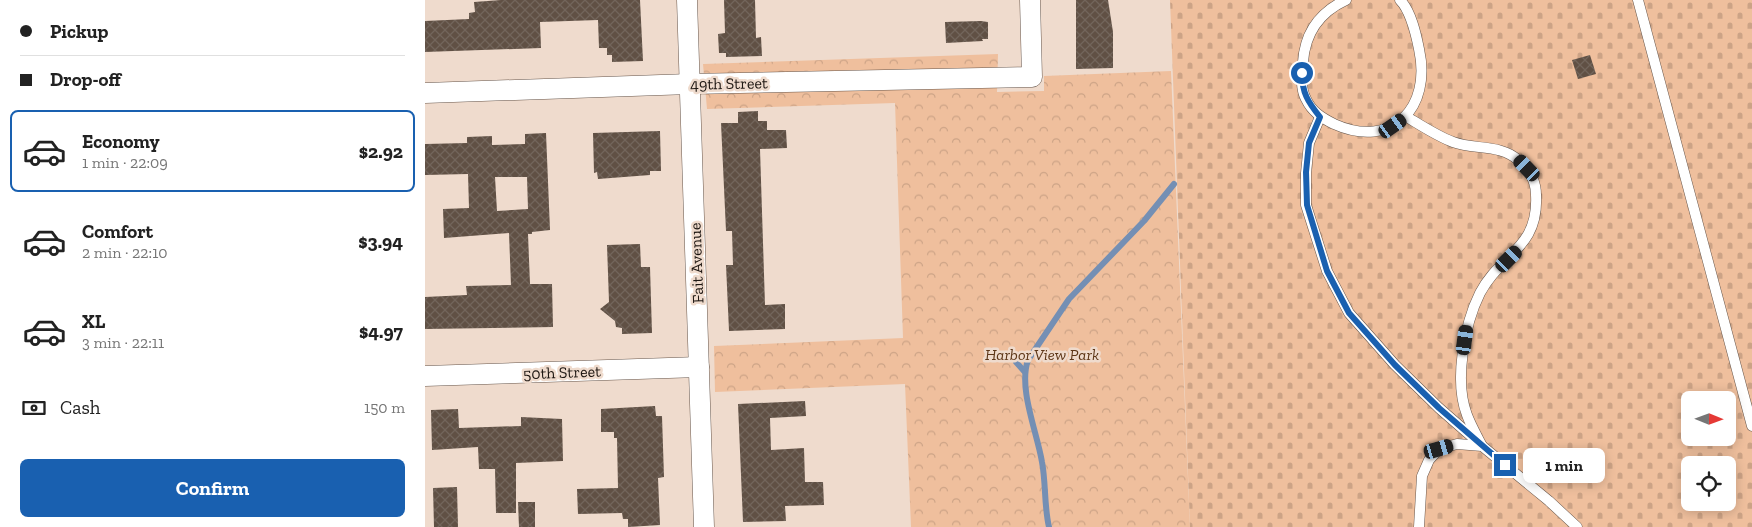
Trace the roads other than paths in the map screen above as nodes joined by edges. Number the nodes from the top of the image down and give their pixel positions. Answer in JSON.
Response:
{"nodes":[{"id":1,"x":687,"y":0,"type":"edge"},
{"id":2,"x":1030,"y":0,"type":"edge"},
{"id":3,"x":1346,"y":0,"type":"edge"},
{"id":4,"x":1400,"y":0,"type":"edge"},
{"id":5,"x":1637,"y":0,"type":"edge"},
{"id":6,"x":690,"y":84,"type":"junction"},
{"id":7,"x":425,"y":93,"type":"edge"},
{"id":8,"x":1320,"y":117,"type":"junction"},
{"id":9,"x":1407,"y":117,"type":"junction"},
{"id":10,"x":699,"y":367,"type":"junction"},
{"id":11,"x":425,"y":376,"type":"edge"},
{"id":12,"x":1752,"y":426,"type":"edge"},
{"id":13,"x":1482,"y":446,"type":"junction"},
{"id":14,"x":704,"y":527,"type":"edge"},
{"id":15,"x":1419,"y":527,"type":"edge"},
{"id":16,"x":1577,"y":527,"type":"edge"}],
"edges":[{"from":1,"to":6,"type":"street","name":"Fait Avenue"},
{"from":2,"to":6,"type":"street","name":"49th Street"},
{"from":3,"to":8,"type":"lane"},
{"from":4,"to":9,"type":"lane"},
{"from":5,"to":12,"type":"lane"},
{"from":6,"to":7,"type":"street","name":"49th Street"},
{"from":6,"to":10,"type":"street","name":"Fait Avenue"},
{"from":8,"to":9,"type":"lane"},
{"from":8,"to":13,"type":"lane"},
{"from":9,"to":13,"type":"lane"},
{"from":10,"to":11,"type":"street","name":"50th Street"},
{"from":10,"to":14,"type":"street","name":"Fait Avenue"},
{"from":13,"to":15,"type":"lane"},
{"from":13,"to":16,"type":"lane"}]}
